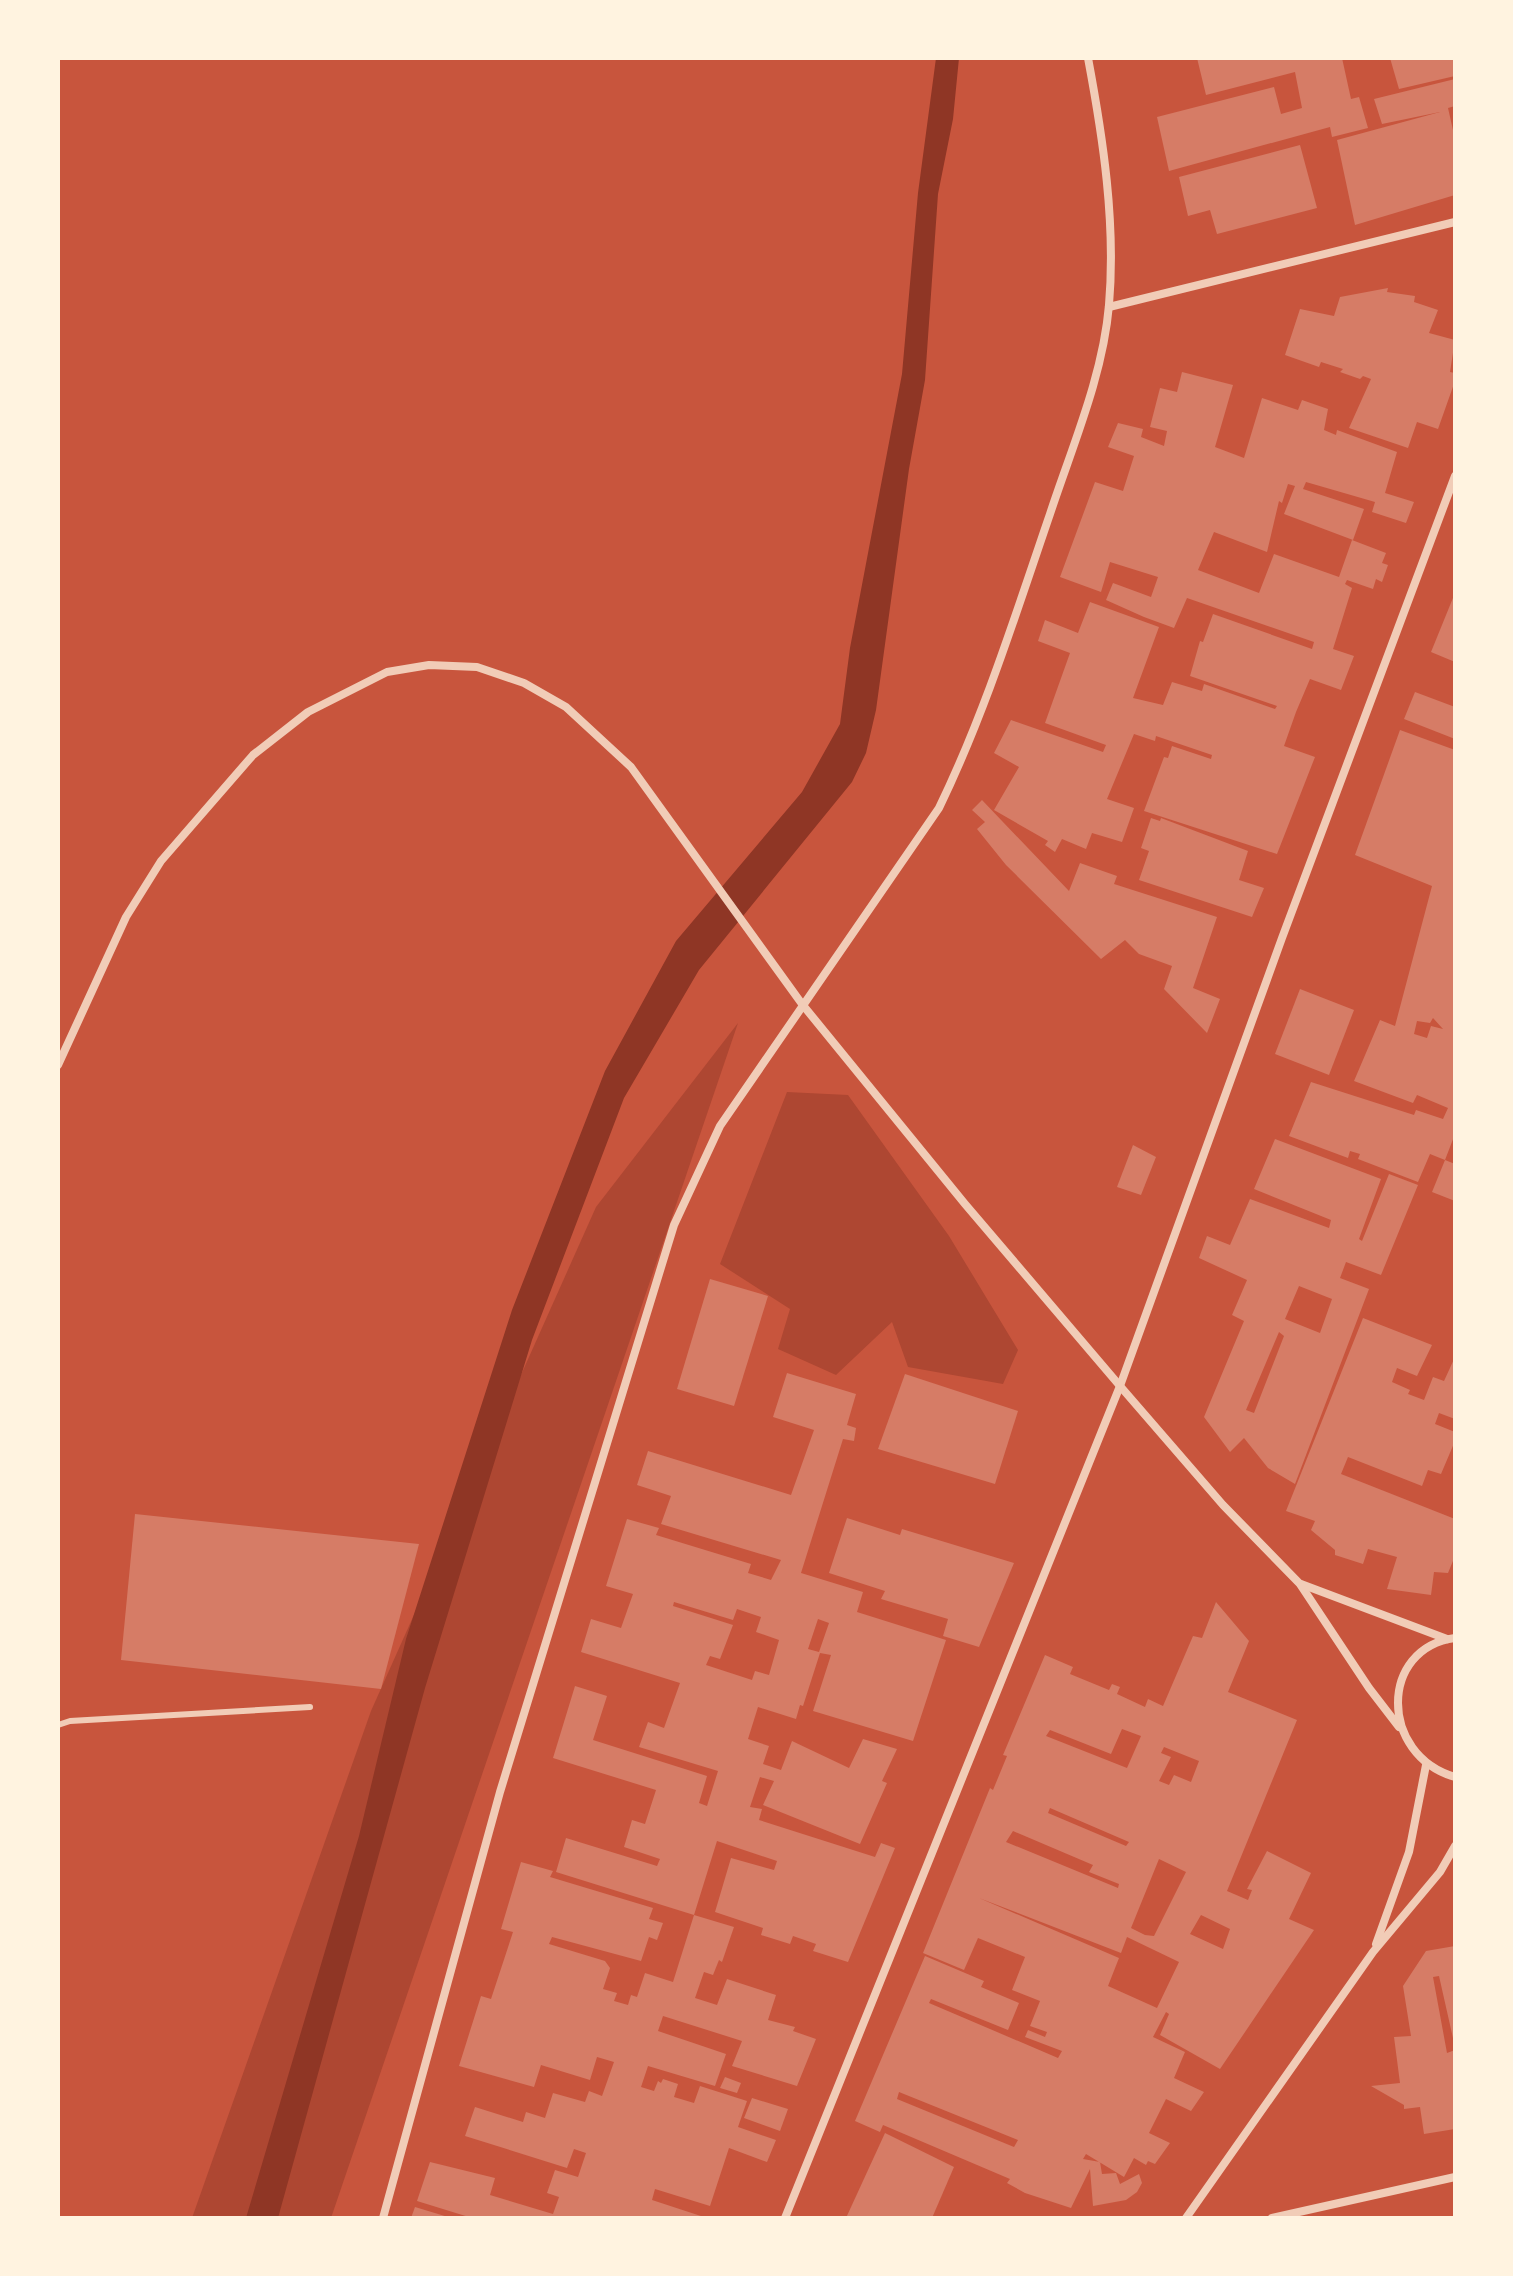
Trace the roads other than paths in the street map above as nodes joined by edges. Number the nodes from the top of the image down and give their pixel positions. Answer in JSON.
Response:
{"nodes":[{"id":1,"x":1088,"y":58,"type":"edge"},
{"id":2,"x":1455,"y":222,"type":"edge"},
{"id":3,"x":1109,"y":307,"type":"junction"},
{"id":4,"x":1455,"y":476,"type":"edge"},
{"id":5,"x":802,"y":1004,"type":"junction"},
{"id":6,"x":58,"y":1065,"type":"edge"},
{"id":7,"x":1120,"y":1386,"type":"junction"},
{"id":8,"x":1300,"y":1584,"type":"junction"},
{"id":9,"x":1451,"y":1638,"type":"edge"},
{"id":10,"x":310,"y":1707,"type":"dead end"},
{"id":11,"x":58,"y":1725,"type":"edge"},
{"id":12,"x":1399,"y":1727,"type":"junction"},
{"id":13,"x":1426,"y":1765,"type":"junction"},
{"id":14,"x":1455,"y":1777,"type":"edge"},
{"id":15,"x":1455,"y":1846,"type":"edge"},
{"id":16,"x":1373,"y":1952,"type":"junction"},
{"id":17,"x":1455,"y":2177,"type":"edge"},
{"id":18,"x":383,"y":2218,"type":"edge"},
{"id":19,"x":785,"y":2218,"type":"edge"},
{"id":20,"x":1186,"y":2218,"type":"edge"},
{"id":21,"x":1272,"y":2218,"type":"edge"}],
"edges":[{"from":1,"to":3,"type":"street"},
{"from":2,"to":3,"type":"street"},
{"from":3,"to":5,"type":"street"},
{"from":4,"to":7,"type":"street"},
{"from":5,"to":6,"type":"street"},
{"from":5,"to":7,"type":"street"},
{"from":5,"to":18,"type":"street"},
{"from":7,"to":8,"type":"street"},
{"from":7,"to":19,"type":"street"},
{"from":8,"to":9,"type":"street"},
{"from":8,"to":12,"type":"street"},
{"from":9,"to":12,"type":"street"},
{"from":10,"to":11,"type":"lane"},
{"from":12,"to":13,"type":"street"},
{"from":13,"to":14,"type":"street"},
{"from":13,"to":16,"type":"street"},
{"from":15,"to":16,"type":"street"},
{"from":16,"to":20,"type":"street"},
{"from":17,"to":21,"type":"street"}]}
